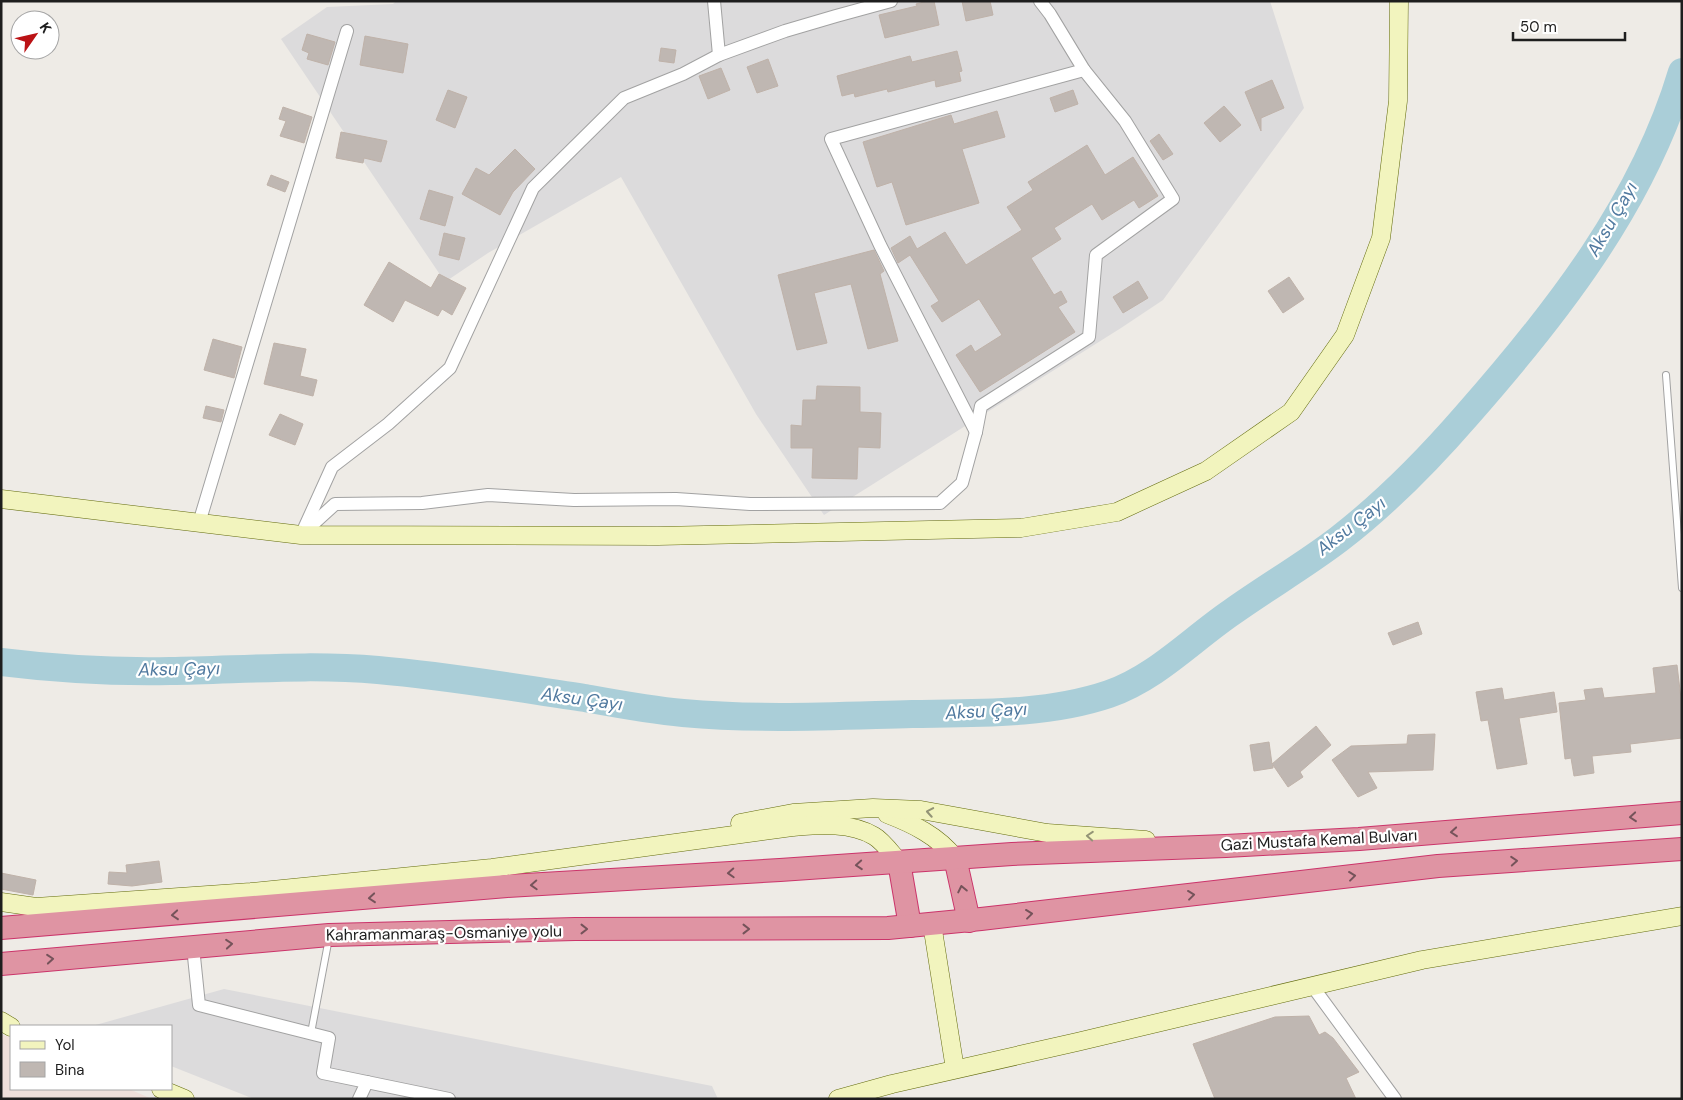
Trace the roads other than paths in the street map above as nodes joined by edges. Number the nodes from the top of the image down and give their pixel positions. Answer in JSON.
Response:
{"nodes":[{"id":1,"x":714,"y":1,"type":"edge"},
{"id":2,"x":891,"y":1,"type":"edge"},
{"id":3,"x":1040,"y":1,"type":"edge"},
{"id":4,"x":1399,"y":1,"type":"edge"},
{"id":5,"x":347,"y":31,"type":"dead end"},
{"id":6,"x":719,"y":55,"type":"junction"},
{"id":7,"x":1084,"y":70,"type":"junction"},
{"id":8,"x":1666,"y":374,"type":"dead end"},
{"id":9,"x":976,"y":432,"type":"junction"},
{"id":10,"x":1,"y":499,"type":"edge"},
{"id":11,"x":199,"y":523,"type":"junction"},
{"id":12,"x":301,"y":535,"type":"junction"},
{"id":13,"x":1682,"y":588,"type":"edge"},
{"id":14,"x":873,"y":808,"type":"junction"},
{"id":15,"x":1682,"y":813,"type":"edge"},
{"id":16,"x":1226,"y":846,"type":"junction"},
{"id":17,"x":1682,"y":849,"type":"edge"},
{"id":18,"x":955,"y":858,"type":"junction"},
{"id":19,"x":899,"y":862,"type":"junction"},
{"id":20,"x":528,"y":863,"type":"junction"},
{"id":21,"x":1,"y":902,"type":"edge"},
{"id":22,"x":1682,"y":916,"type":"edge"},
{"id":23,"x":975,"y":920,"type":"junction"},
{"id":24,"x":910,"y":926,"type":"junction"},
{"id":25,"x":1,"y":928,"type":"edge"},
{"id":26,"x":329,"y":935,"type":"junction"},
{"id":27,"x":193,"y":947,"type":"junction"},
{"id":28,"x":1,"y":964,"type":"edge"},
{"id":29,"x":1313,"y":987,"type":"junction"},
{"id":30,"x":311,"y":1033,"type":"junction"},
{"id":31,"x":954,"y":1070,"type":"junction"},
{"id":32,"x":366,"y":1082,"type":"junction"},
{"id":33,"x":163,"y":1090,"type":"edge"},
{"id":34,"x":185,"y":1099,"type":"edge"},
{"id":35,"x":359,"y":1099,"type":"edge"},
{"id":36,"x":450,"y":1099,"type":"edge"},
{"id":37,"x":838,"y":1099,"type":"edge"},
{"id":38,"x":1395,"y":1099,"type":"edge"}],
"edges":[{"from":1,"to":6,"type":"street"},
{"from":2,"to":6,"type":"street"},
{"from":3,"to":7,"type":"street"},
{"from":4,"to":12,"type":"street"},
{"from":5,"to":11,"type":"street"},
{"from":6,"to":12,"type":"street"},
{"from":7,"to":9,"type":"street"},
{"from":7,"to":9,"type":"street"},
{"from":8,"to":13,"type":"lane"},
{"from":9,"to":12,"type":"street"},
{"from":10,"to":11,"type":"street"},
{"from":11,"to":12,"type":"street"},
{"from":16,"to":14,"type":"street","one_way":true},
{"from":14,"to":18,"type":"street"},
{"from":14,"to":20,"type":"street"},
{"from":15,"to":16,"type":"highway","name":"Gazi Mustafa Kemal Bulvarı","one_way":true},
{"from":16,"to":18,"type":"highway","name":"Gazi Mustafa Kemal Bulvarı"},
{"from":23,"to":17,"type":"highway","name":"Gazi Mustafa Kemal Bulvarı","one_way":true},
{"from":18,"to":19,"type":"highway","name":"Gazi Mustafa Kemal Bulvarı"},
{"from":23,"to":18,"type":"highway","one_way":true},
{"from":19,"to":20,"type":"street"},
{"from":19,"to":24,"type":"highway"},
{"from":19,"to":25,"type":"highway","name":"Gazi Mustafa Kemal Bulvarı","one_way":true},
{"from":20,"to":21,"type":"street"},
{"from":22,"to":29,"type":"street"},
{"from":23,"to":24,"type":"highway","name":"Gazi Mustafa Kemal Bulvarı"},
{"from":26,"to":24,"type":"highway","name":"Kahramanmaraş-Osmaniye yolu","one_way":true},
{"from":24,"to":31,"type":"street"},
{"from":27,"to":26,"type":"highway","name":"Kahramanmaraş-Osmaniye yolu","one_way":true},
{"from":26,"to":30,"type":"lane"},
{"from":28,"to":27,"type":"highway","name":"Kahramanmaraş-Osmaniye yolu","one_way":true},
{"from":27,"to":30,"type":"street"},
{"from":29,"to":31,"type":"street"},
{"from":29,"to":38,"type":"street"},
{"from":30,"to":32,"type":"street"},
{"from":31,"to":37,"type":"street"},
{"from":32,"to":35,"type":"street"},
{"from":32,"to":36,"type":"street"},
{"from":33,"to":34,"type":"street"}]}
